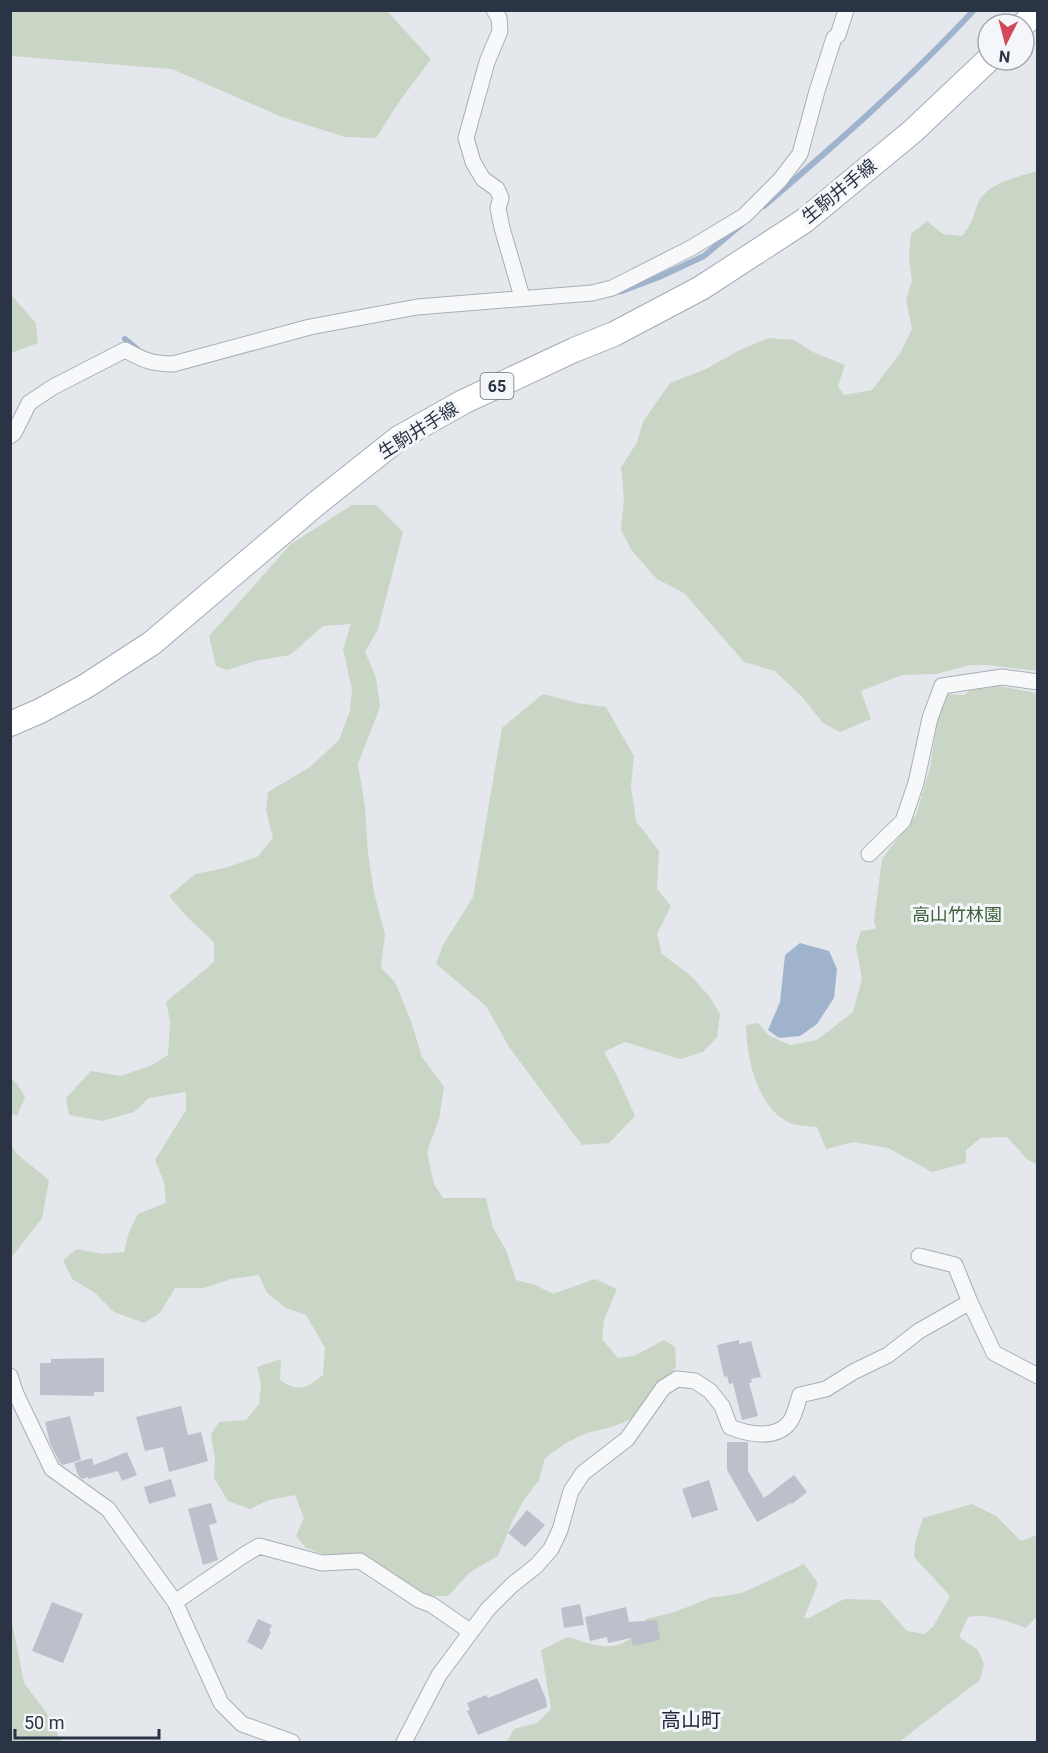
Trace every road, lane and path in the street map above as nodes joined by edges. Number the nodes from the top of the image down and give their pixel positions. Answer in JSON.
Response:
{"nodes":[{"id":1,"x":494,"y":10,"type":"edge"},
{"id":2,"x":846,"y":10,"type":"edge"},
{"id":3,"x":976,"y":71,"type":"edge"},
{"id":4,"x":522,"y":297,"type":"junction"},
{"id":5,"x":10,"y":436,"type":"edge"},
{"id":6,"x":1038,"y":682,"type":"edge"},
{"id":7,"x":10,"y":724,"type":"edge"},
{"id":8,"x":869,"y":854,"type":"dead end"},
{"id":9,"x":919,"y":1256,"type":"dead end"},
{"id":10,"x":970,"y":1302,"type":"junction"},
{"id":11,"x":10,"y":1376,"type":"edge"},
{"id":12,"x":1038,"y":1376,"type":"edge"},
{"id":13,"x":175,"y":1602,"type":"junction"},
{"id":14,"x":471,"y":1632,"type":"junction"},
{"id":15,"x":292,"y":1743,"type":"edge"},
{"id":16,"x":404,"y":1743,"type":"edge"}],
"edges":[{"from":1,"to":4,"type":"street"},
{"from":2,"to":4,"type":"street"},
{"from":3,"to":7,"type":"main road","name":"生駒井手線","number":"65"},
{"from":4,"to":5,"type":"street"},
{"from":6,"to":8,"type":"street"},
{"from":9,"to":10,"type":"street"},
{"from":10,"to":12,"type":"street"},
{"from":10,"to":14,"type":"street"},
{"from":11,"to":13,"type":"street"},
{"from":13,"to":14,"type":"street"},
{"from":13,"to":15,"type":"street"},
{"from":14,"to":16,"type":"street"}]}
